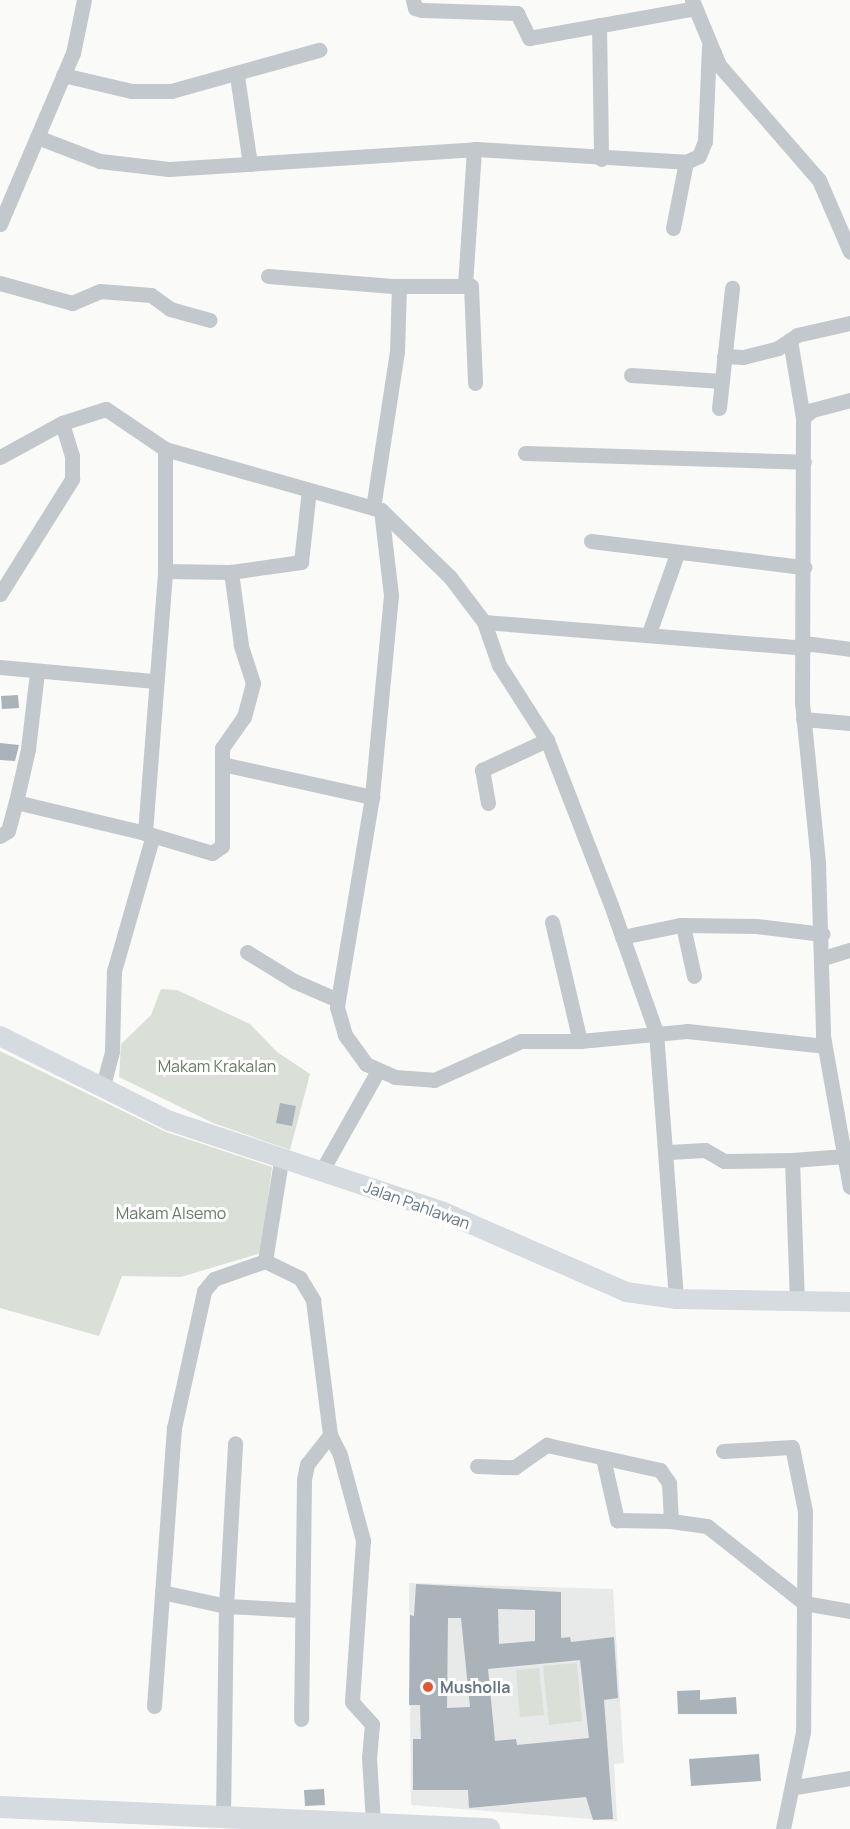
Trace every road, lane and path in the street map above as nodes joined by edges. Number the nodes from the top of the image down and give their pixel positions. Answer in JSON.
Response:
{"nodes":[{"id":1,"x":84,"y":0,"type":"edge"},
{"id":2,"x":413,"y":0,"type":"edge"},
{"id":3,"x":693,"y":4,"type":"edge"},
{"id":4,"x":599,"y":25,"type":"junction"},
{"id":5,"x":709,"y":47,"type":"junction"},
{"id":6,"x":319,"y":50,"type":"dead end"},
{"id":7,"x":63,"y":75,"type":"junction"},
{"id":8,"x":237,"y":76,"type":"junction"},
{"id":9,"x":37,"y":137,"type":"junction"},
{"id":10,"x":474,"y":149,"type":"junction"},
{"id":11,"x":601,"y":159,"type":"junction"},
{"id":12,"x":686,"y":162,"type":"junction"},
{"id":13,"x":250,"y":164,"type":"junction"},
{"id":14,"x":0,"y":224,"type":"edge"},
{"id":15,"x":673,"y":228,"type":"dead end"},
{"id":16,"x":850,"y":252,"type":"edge"},
{"id":17,"x":268,"y":276,"type":"dead end"},
{"id":18,"x":465,"y":285,"type":"junction"},
{"id":19,"x":399,"y":286,"type":"junction"},
{"id":20,"x":1,"y":288,"type":"edge"},
{"id":21,"x":732,"y":288,"type":"dead end"},
{"id":22,"x":210,"y":320,"type":"dead end"},
{"id":23,"x":850,"y":323,"type":"edge"},
{"id":24,"x":790,"y":340,"type":"junction"},
{"id":25,"x":724,"y":356,"type":"junction"},
{"id":26,"x":631,"y":375,"type":"dead end"},
{"id":27,"x":722,"y":381,"type":"junction"},
{"id":28,"x":475,"y":383,"type":"dead end"},
{"id":29,"x":850,"y":400,"type":"edge"},
{"id":30,"x":719,"y":408,"type":"dead end"},
{"id":31,"x":803,"y":418,"type":"junction"},
{"id":32,"x":62,"y":423,"type":"junction"},
{"id":33,"x":165,"y":449,"type":"junction"},
{"id":34,"x":525,"y":453,"type":"dead end"},
{"id":35,"x":0,"y":457,"type":"edge"},
{"id":36,"x":804,"y":462,"type":"junction"},
{"id":37,"x":309,"y":490,"type":"junction"},
{"id":38,"x":377,"y":509,"type":"junction"},
{"id":39,"x":591,"y":541,"type":"dead end"},
{"id":40,"x":677,"y":554,"type":"junction"},
{"id":41,"x":804,"y":567,"type":"junction"},
{"id":42,"x":165,"y":571,"type":"junction"},
{"id":43,"x":231,"y":572,"type":"junction"},
{"id":44,"x":0,"y":594,"type":"edge"},
{"id":45,"x":484,"y":622,"type":"junction"},
{"id":46,"x":649,"y":633,"type":"junction"},
{"id":47,"x":804,"y":646,"type":"junction"},
{"id":48,"x":850,"y":649,"type":"edge"},
{"id":49,"x":0,"y":667,"type":"edge"},
{"id":50,"x":37,"y":672,"type":"junction"},
{"id":51,"x":155,"y":681,"type":"junction"},
{"id":52,"x":802,"y":720,"type":"junction"},
{"id":53,"x":850,"y":723,"type":"edge"},
{"id":54,"x":547,"y":740,"type":"junction"},
{"id":55,"x":222,"y":764,"type":"junction"},
{"id":56,"x":372,"y":797,"type":"junction"},
{"id":57,"x":15,"y":802,"type":"junction"},
{"id":58,"x":488,"y":803,"type":"dead end"},
{"id":59,"x":149,"y":834,"type":"junction"},
{"id":60,"x":0,"y":836,"type":"edge"},
{"id":61,"x":552,"y":922,"type":"dead end"},
{"id":62,"x":683,"y":926,"type":"junction"},
{"id":63,"x":823,"y":934,"type":"junction"},
{"id":64,"x":622,"y":937,"type":"junction"},
{"id":65,"x":850,"y":950,"type":"edge"},
{"id":66,"x":247,"y":952,"type":"dead end"},
{"id":67,"x":823,"y":958,"type":"junction"},
{"id":68,"x":694,"y":976,"type":"dead end"},
{"id":69,"x":338,"y":1000,"type":"junction"},
{"id":70,"x":656,"y":1032,"type":"junction"},
{"id":71,"x":0,"y":1036,"type":"edge"},
{"id":72,"x":580,"y":1041,"type":"junction"},
{"id":73,"x":824,"y":1046,"type":"junction"},
{"id":74,"x":378,"y":1071,"type":"junction"},
{"id":75,"x":102,"y":1089,"type":"junction"},
{"id":76,"x":668,"y":1152,"type":"junction"},
{"id":77,"x":792,"y":1160,"type":"junction"},
{"id":78,"x":847,"y":1160,"type":"edge"},
{"id":79,"x":281,"y":1161,"type":"junction"},
{"id":80,"x":321,"y":1172,"type":"junction"},
{"id":81,"x":850,"y":1187,"type":"edge"},
{"id":82,"x":265,"y":1261,"type":"junction"},
{"id":83,"x":676,"y":1299,"type":"junction"},
{"id":84,"x":797,"y":1300,"type":"junction"},
{"id":85,"x":850,"y":1302,"type":"edge"},
{"id":86,"x":330,"y":1435,"type":"junction"},
{"id":87,"x":235,"y":1443,"type":"dead end"},
{"id":88,"x":723,"y":1451,"type":"dead end"},
{"id":89,"x":603,"y":1458,"type":"junction"},
{"id":90,"x":477,"y":1466,"type":"dead end"},
{"id":91,"x":671,"y":1521,"type":"junction"},
{"id":92,"x":162,"y":1592,"type":"junction"},
{"id":93,"x":804,"y":1603,"type":"junction"},
{"id":94,"x":226,"y":1606,"type":"junction"},
{"id":95,"x":300,"y":1610,"type":"junction"},
{"id":96,"x":850,"y":1611,"type":"edge"},
{"id":97,"x":154,"y":1706,"type":"dead end"},
{"id":98,"x":300,"y":1719,"type":"dead end"},
{"id":99,"x":850,"y":1778,"type":"edge"},
{"id":100,"x":795,"y":1787,"type":"junction"},
{"id":101,"x":0,"y":1807,"type":"edge"},
{"id":102,"x":238,"y":1821,"type":"edge"},
{"id":103,"x":367,"y":1824,"type":"edge"},
{"id":104,"x":490,"y":1829,"type":"edge"},
{"id":105,"x":783,"y":1829,"type":"edge"}],
"edges":[{"from":1,"to":7,"type":"street"},
{"from":2,"to":4,"type":"street"},
{"from":3,"to":4,"type":"street"},
{"from":3,"to":5,"type":"street"},
{"from":4,"to":11,"type":"street"},
{"from":5,"to":12,"type":"street"},
{"from":5,"to":16,"type":"street"},
{"from":6,"to":8,"type":"street"},
{"from":7,"to":8,"type":"street"},
{"from":7,"to":9,"type":"street"},
{"from":8,"to":13,"type":"street"},
{"from":9,"to":13,"type":"street"},
{"from":9,"to":14,"type":"street"},
{"from":10,"to":11,"type":"street"},
{"from":10,"to":13,"type":"street"},
{"from":10,"to":18,"type":"street"},
{"from":11,"to":12,"type":"street"},
{"from":12,"to":15,"type":"street"},
{"from":17,"to":19,"type":"street"},
{"from":18,"to":19,"type":"street"},
{"from":18,"to":28,"type":"street"},
{"from":19,"to":38,"type":"street"},
{"from":20,"to":22,"type":"street"},
{"from":21,"to":25,"type":"street"},
{"from":23,"to":24,"type":"street"},
{"from":24,"to":25,"type":"street"},
{"from":24,"to":31,"type":"street"},
{"from":25,"to":27,"type":"street"},
{"from":26,"to":27,"type":"street"},
{"from":27,"to":30,"type":"street"},
{"from":29,"to":31,"type":"street"},
{"from":31,"to":36,"type":"street"},
{"from":32,"to":33,"type":"street"},
{"from":32,"to":35,"type":"street"},
{"from":32,"to":44,"type":"street"},
{"from":33,"to":37,"type":"street"},
{"from":33,"to":42,"type":"street"},
{"from":34,"to":36,"type":"street"},
{"from":36,"to":41,"type":"street"},
{"from":37,"to":38,"type":"street"},
{"from":37,"to":43,"type":"street"},
{"from":38,"to":45,"type":"street"},
{"from":38,"to":56,"type":"street"},
{"from":39,"to":40,"type":"street"},
{"from":40,"to":41,"type":"street"},
{"from":40,"to":46,"type":"street"},
{"from":41,"to":47,"type":"street"},
{"from":42,"to":43,"type":"street"},
{"from":42,"to":51,"type":"street"},
{"from":43,"to":55,"type":"street"},
{"from":45,"to":46,"type":"street"},
{"from":45,"to":54,"type":"street"},
{"from":46,"to":47,"type":"street"},
{"from":47,"to":48,"type":"street"},
{"from":47,"to":52,"type":"street"},
{"from":49,"to":50,"type":"street"},
{"from":50,"to":51,"type":"street"},
{"from":50,"to":57,"type":"street"},
{"from":51,"to":59,"type":"street"},
{"from":52,"to":53,"type":"street"},
{"from":52,"to":63,"type":"street"},
{"from":54,"to":58,"type":"street"},
{"from":54,"to":64,"type":"street"},
{"from":55,"to":56,"type":"street"},
{"from":55,"to":59,"type":"street"},
{"from":56,"to":69,"type":"street"},
{"from":57,"to":59,"type":"street"},
{"from":57,"to":60,"type":"street"},
{"from":59,"to":75,"type":"street"},
{"from":61,"to":72,"type":"street"},
{"from":62,"to":63,"type":"street"},
{"from":62,"to":64,"type":"street"},
{"from":62,"to":68,"type":"street"},
{"from":63,"to":67,"type":"street"},
{"from":64,"to":70,"type":"street"},
{"from":65,"to":67,"type":"street"},
{"from":66,"to":69,"type":"street"},
{"from":67,"to":73,"type":"street"},
{"from":69,"to":74,"type":"street"},
{"from":70,"to":72,"type":"street"},
{"from":70,"to":73,"type":"street"},
{"from":70,"to":76,"type":"street"},
{"from":71,"to":75,"type":"main road","name":"Jalan Pahlawan"},
{"from":72,"to":74,"type":"street"},
{"from":73,"to":78,"type":"street"},
{"from":74,"to":80,"type":"street"},
{"from":75,"to":79,"type":"main road","name":"Jalan Pahlawan"},
{"from":76,"to":77,"type":"street"},
{"from":76,"to":83,"type":"street"},
{"from":77,"to":78,"type":"street"},
{"from":77,"to":84,"type":"street"},
{"from":78,"to":81,"type":"street"},
{"from":79,"to":80,"type":"main road","name":"Jalan Pahlawan"},
{"from":79,"to":82,"type":"street"},
{"from":80,"to":83,"type":"main road","name":"Jalan Pahlawan"},
{"from":82,"to":86,"type":"street"},
{"from":82,"to":92,"type":"street"},
{"from":83,"to":84,"type":"main road","name":"Jalan Pahlawan"},
{"from":84,"to":85,"type":"main road","name":"Jalan Pahlawan"},
{"from":86,"to":95,"type":"street"},
{"from":86,"to":103,"type":"street"},
{"from":87,"to":94,"type":"street"},
{"from":88,"to":93,"type":"street"},
{"from":89,"to":90,"type":"street"},
{"from":89,"to":91,"type":"street"},
{"from":89,"to":91,"type":"street"},
{"from":91,"to":93,"type":"street"},
{"from":92,"to":94,"type":"street"},
{"from":92,"to":97,"type":"street"},
{"from":93,"to":96,"type":"street"},
{"from":93,"to":100,"type":"street"},
{"from":94,"to":95,"type":"street"},
{"from":94,"to":102,"type":"street"},
{"from":95,"to":98,"type":"street"},
{"from":99,"to":100,"type":"street"},
{"from":100,"to":105,"type":"street"},
{"from":101,"to":102,"type":"highway"},
{"from":102,"to":103,"type":"highway"},
{"from":103,"to":104,"type":"highway"}]}
